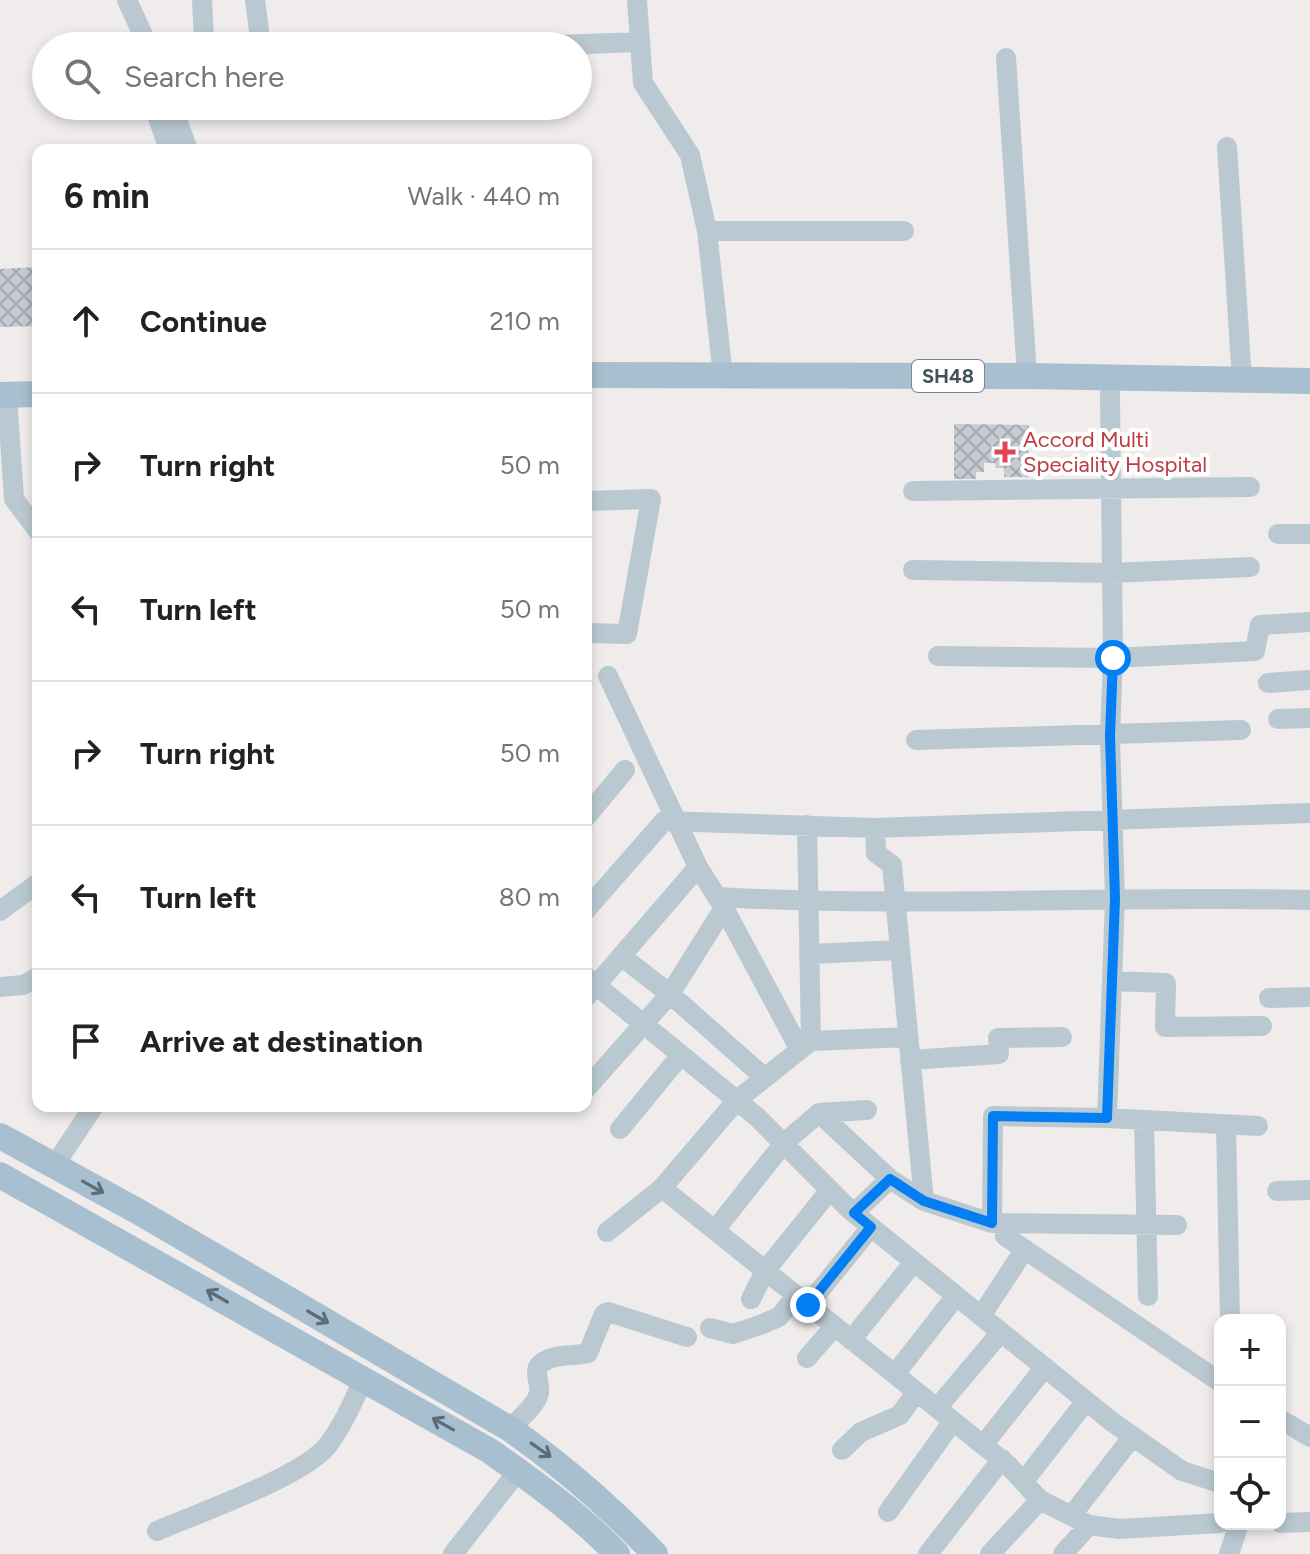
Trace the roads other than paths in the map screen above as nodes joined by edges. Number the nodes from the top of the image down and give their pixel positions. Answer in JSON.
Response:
{"nodes":[{"id":1,"x":117,"y":0,"type":"edge"},
{"id":2,"x":127,"y":0,"type":"edge"},
{"id":3,"x":202,"y":0,"type":"edge"},
{"id":4,"x":255,"y":0,"type":"edge"},
{"id":5,"x":637,"y":0,"type":"edge"},
{"id":6,"x":128,"y":32,"type":"edge"},
{"id":7,"x":142,"y":32,"type":"edge"},
{"id":8,"x":204,"y":32,"type":"edge"},
{"id":9,"x":259,"y":32,"type":"edge"},
{"id":10,"x":640,"y":42,"type":"junction"},
{"id":11,"x":592,"y":44,"type":"edge"},
{"id":12,"x":1006,"y":58,"type":"dead end"},
{"id":13,"x":159,"y":120,"type":"edge"},
{"id":14,"x":177,"y":120,"type":"edge"},
{"id":15,"x":167,"y":144,"type":"edge"},
{"id":16,"x":186,"y":144,"type":"edge"},
{"id":17,"x":1227,"y":147,"type":"dead end"},
{"id":18,"x":707,"y":231,"type":"junction"},
{"id":19,"x":904,"y":231,"type":"dead end"},
{"id":20,"x":592,"y":375,"type":"edge"},
{"id":21,"x":723,"y":376,"type":"junction"},
{"id":22,"x":1027,"y":376,"type":"junction"},
{"id":23,"x":32,"y":380,"type":"edge"},
{"id":24,"x":1242,"y":380,"type":"junction"},
{"id":25,"x":1310,"y":381,"type":"edge"},
{"id":26,"x":2,"y":390,"type":"edge"},
{"id":27,"x":592,"y":391,"type":"edge"},
{"id":28,"x":32,"y":393,"type":"edge"},
{"id":29,"x":1110,"y":394,"type":"junction"},
{"id":30,"x":1310,"y":398,"type":"edge"},
{"id":31,"x":1250,"y":487,"type":"dead end"},
{"id":32,"x":1111,"y":488,"type":"junction"},
{"id":33,"x":913,"y":491,"type":"dead end"},
{"id":34,"x":7,"y":497,"type":"edge"},
{"id":35,"x":592,"y":501,"type":"edge"},
{"id":36,"x":32,"y":524,"type":"edge"},
{"id":37,"x":1278,"y":534,"type":"dead end"},
{"id":38,"x":1310,"y":534,"type":"edge"},
{"id":39,"x":1250,"y":567,"type":"dead end"},
{"id":40,"x":913,"y":570,"type":"dead end"},
{"id":41,"x":1112,"y":573,"type":"junction"},
{"id":42,"x":1310,"y":622,"type":"edge"},
{"id":43,"x":592,"y":633,"type":"edge"},
{"id":44,"x":938,"y":656,"type":"dead end"},
{"id":45,"x":1113,"y":658,"type":"junction"},
{"id":46,"x":608,"y":676,"type":"dead end"},
{"id":47,"x":1310,"y":680,"type":"edge"},
{"id":48,"x":1268,"y":683,"type":"dead end"},
{"id":49,"x":1310,"y":718,"type":"edge"},
{"id":50,"x":1278,"y":719,"type":"dead end"},
{"id":51,"x":1241,"y":730,"type":"dead end"},
{"id":52,"x":1110,"y":736,"type":"junction"},
{"id":53,"x":916,"y":740,"type":"dead end"},
{"id":54,"x":625,"y":770,"type":"dead end"},
{"id":55,"x":592,"y":810,"type":"edge"},
{"id":56,"x":1310,"y":813,"type":"edge"},
{"id":57,"x":1114,"y":819,"type":"junction"},
{"id":58,"x":678,"y":821,"type":"junction"},
{"id":59,"x":807,"y":825,"type":"junction"},
{"id":60,"x":875,"y":828,"type":"junction"},
{"id":61,"x":698,"y":867,"type":"junction"},
{"id":62,"x":32,"y":887,"type":"edge"},
{"id":63,"x":1115,"y":898,"type":"junction"},
{"id":64,"x":1310,"y":900,"type":"edge"},
{"id":65,"x":895,"y":901,"type":"junction"},
{"id":66,"x":809,"y":902,"type":"junction"},
{"id":67,"x":592,"y":903,"type":"edge"},
{"id":68,"x":721,"y":903,"type":"junction"},
{"id":69,"x":0,"y":911,"type":"edge"},
{"id":70,"x":900,"y":950,"type":"junction"},
{"id":71,"x":809,"y":954,"type":"junction"},
{"id":72,"x":621,"y":956,"type":"junction"},
{"id":73,"x":32,"y":980,"type":"edge"},
{"id":74,"x":1112,"y":981,"type":"junction"},
{"id":75,"x":592,"y":983,"type":"edge"},
{"id":76,"x":0,"y":987,"type":"edge"},
{"id":77,"x":592,"y":988,"type":"edge"},
{"id":78,"x":670,"y":994,"type":"junction"},
{"id":79,"x":1310,"y":997,"type":"edge"},
{"id":80,"x":1269,"y":998,"type":"dead end"},
{"id":81,"x":643,"y":1024,"type":"junction"},
{"id":82,"x":1262,"y":1026,"type":"dead end"},
{"id":83,"x":908,"y":1037,"type":"junction"},
{"id":84,"x":1062,"y":1037,"type":"dead end"},
{"id":85,"x":805,"y":1046,"type":"junction"},
{"id":86,"x":681,"y":1055,"type":"junction"},
{"id":87,"x":910,"y":1060,"type":"junction"},
{"id":88,"x":764,"y":1077,"type":"junction"},
{"id":89,"x":592,"y":1082,"type":"edge"},
{"id":90,"x":737,"y":1100,"type":"junction"},
{"id":91,"x":867,"y":1110,"type":"dead end"},
{"id":92,"x":90,"y":1112,"type":"edge"},
{"id":93,"x":819,"y":1113,"type":"junction"},
{"id":94,"x":1107,"y":1118,"type":"junction"},
{"id":95,"x":1144,"y":1120,"type":"junction"},
{"id":96,"x":1226,"y":1125,"type":"junction"},
{"id":97,"x":1258,"y":1126,"type":"dead end"},
{"id":98,"x":620,"y":1129,"type":"dead end"},
{"id":99,"x":0,"y":1136,"type":"edge"},
{"id":100,"x":784,"y":1143,"type":"junction"},
{"id":101,"x":54,"y":1166,"type":"junction"},
{"id":102,"x":0,"y":1175,"type":"edge"},
{"id":103,"x":890,"y":1179,"type":"junction"},
{"id":104,"x":662,"y":1188,"type":"junction"},
{"id":105,"x":830,"y":1190,"type":"junction"},
{"id":106,"x":1310,"y":1190,"type":"edge"},
{"id":107,"x":1277,"y":1191,"type":"dead end"},
{"id":108,"x":924,"y":1201,"type":"junction"},
{"id":109,"x":854,"y":1213,"type":"junction"},
{"id":110,"x":1000,"y":1223,"type":"junction"},
{"id":111,"x":1145,"y":1225,"type":"junction"},
{"id":112,"x":1177,"y":1225,"type":"dead end"},
{"id":113,"x":871,"y":1227,"type":"junction"},
{"id":114,"x":715,"y":1230,"type":"junction"},
{"id":115,"x":607,"y":1232,"type":"dead end"},
{"id":116,"x":1025,"y":1249,"type":"junction"},
{"id":117,"x":914,"y":1262,"type":"junction"},
{"id":118,"x":765,"y":1271,"type":"junction"},
{"id":119,"x":956,"y":1296,"type":"junction"},
{"id":120,"x":1148,"y":1296,"type":"dead end"},
{"id":121,"x":751,"y":1299,"type":"dead end"},
{"id":122,"x":802,"y":1300,"type":"junction"},
{"id":123,"x":1230,"y":1314,"type":"edge"},
{"id":124,"x":981,"y":1316,"type":"junction"},
{"id":125,"x":835,"y":1326,"type":"junction"},
{"id":126,"x":710,"y":1328,"type":"dead end"},
{"id":127,"x":1001,"y":1332,"type":"junction"},
{"id":128,"x":687,"y":1337,"type":"dead end"},
{"id":129,"x":851,"y":1340,"type":"junction"},
{"id":130,"x":807,"y":1358,"type":"dead end"},
{"id":131,"x":1045,"y":1367,"type":"junction"},
{"id":132,"x":895,"y":1374,"type":"junction"},
{"id":133,"x":1214,"y":1378,"type":"edge"},
{"id":134,"x":363,"y":1379,"type":"junction"},
{"id":135,"x":916,"y":1392,"type":"junction"},
{"id":136,"x":1086,"y":1401,"type":"junction"},
{"id":137,"x":937,"y":1408,"type":"junction"},
{"id":138,"x":953,"y":1421,"type":"junction"},
{"id":139,"x":1286,"y":1423,"type":"edge"},
{"id":140,"x":510,"y":1429,"type":"junction"},
{"id":141,"x":1133,"y":1436,"type":"junction"},
{"id":142,"x":1310,"y":1437,"type":"edge"},
{"id":143,"x":983,"y":1445,"type":"junction"},
{"id":144,"x":842,"y":1450,"type":"dead end"},
{"id":145,"x":1002,"y":1459,"type":"junction"},
{"id":146,"x":518,"y":1471,"type":"junction"},
{"id":147,"x":1024,"y":1481,"type":"junction"},
{"id":148,"x":1214,"y":1481,"type":"edge"},
{"id":149,"x":1040,"y":1500,"type":"junction"},
{"id":150,"x":888,"y":1512,"type":"dead end"},
{"id":151,"x":1080,"y":1520,"type":"junction"},
{"id":152,"x":1310,"y":1522,"type":"edge"},
{"id":153,"x":1214,"y":1523,"type":"edge"},
{"id":154,"x":1286,"y":1523,"type":"edge"},
{"id":155,"x":1237,"y":1530,"type":"edge"},
{"id":156,"x":157,"y":1531,"type":"dead end"},
{"id":157,"x":453,"y":1554,"type":"edge"},
{"id":158,"x":617,"y":1554,"type":"edge"},
{"id":159,"x":655,"y":1554,"type":"edge"},
{"id":160,"x":928,"y":1554,"type":"edge"},
{"id":161,"x":990,"y":1554,"type":"edge"},
{"id":162,"x":1063,"y":1554,"type":"edge"},
{"id":163,"x":1229,"y":1554,"type":"edge"}],
"edges":[{"from":1,"to":6,"type":"street"},
{"from":2,"to":7,"type":"street"},
{"from":3,"to":8,"type":"street"},
{"from":4,"to":9,"type":"street"},
{"from":5,"to":10,"type":"street"},
{"from":10,"to":11,"type":"street"},
{"from":10,"to":18,"type":"street"},
{"from":12,"to":22,"type":"street"},
{"from":13,"to":15,"type":"street"},
{"from":14,"to":16,"type":"street"},
{"from":17,"to":24,"type":"street"},
{"from":18,"to":19,"type":"street"},
{"from":18,"to":21,"type":"street"},
{"from":20,"to":21,"type":"main road","number":"SH48"},
{"from":21,"to":22,"type":"main road","number":"SH48"},
{"from":22,"to":24,"type":"main road","number":"SH48"},
{"from":23,"to":26,"type":"main road"},
{"from":24,"to":25,"type":"main road","number":"SH48"},
{"from":26,"to":28,"type":"main road"},
{"from":26,"to":34,"type":"street"},
{"from":27,"to":29,"type":"main road","number":"SH48"},
{"from":29,"to":30,"type":"main road","number":"SH48"},
{"from":29,"to":32,"type":"street"},
{"from":31,"to":32,"type":"street"},
{"from":32,"to":33,"type":"street"},
{"from":32,"to":41,"type":"street"},
{"from":34,"to":36,"type":"street"},
{"from":35,"to":43,"type":"street"},
{"from":37,"to":38,"type":"street"},
{"from":39,"to":41,"type":"street"},
{"from":40,"to":41,"type":"street"},
{"from":41,"to":45,"type":"street"},
{"from":42,"to":45,"type":"street"},
{"from":44,"to":45,"type":"street"},
{"from":45,"to":52,"type":"street"},
{"from":46,"to":58,"type":"street"},
{"from":47,"to":48,"type":"street"},
{"from":49,"to":50,"type":"street"},
{"from":51,"to":52,"type":"street"},
{"from":52,"to":53,"type":"street"},
{"from":52,"to":57,"type":"street"},
{"from":54,"to":55,"type":"street"},
{"from":56,"to":57,"type":"street"},
{"from":57,"to":60,"type":"street"},
{"from":57,"to":63,"type":"street"},
{"from":58,"to":59,"type":"street"},
{"from":58,"to":61,"type":"street"},
{"from":58,"to":67,"type":"street"},
{"from":59,"to":60,"type":"street"},
{"from":59,"to":66,"type":"street"},
{"from":60,"to":65,"type":"street"},
{"from":61,"to":68,"type":"street"},
{"from":61,"to":72,"type":"street"},
{"from":62,"to":69,"type":"street"},
{"from":63,"to":64,"type":"street"},
{"from":63,"to":65,"type":"street"},
{"from":63,"to":74,"type":"street"},
{"from":65,"to":66,"type":"street"},
{"from":65,"to":70,"type":"street"},
{"from":66,"to":68,"type":"street"},
{"from":66,"to":71,"type":"street"},
{"from":68,"to":78,"type":"street"},
{"from":68,"to":85,"type":"street"},
{"from":70,"to":71,"type":"street"},
{"from":70,"to":83,"type":"street"},
{"from":71,"to":85,"type":"street"},
{"from":72,"to":75,"type":"street"},
{"from":72,"to":78,"type":"street"},
{"from":73,"to":76,"type":"street"},
{"from":74,"to":82,"type":"street"},
{"from":74,"to":94,"type":"street"},
{"from":77,"to":81,"type":"street"},
{"from":78,"to":81,"type":"street"},
{"from":78,"to":88,"type":"street"},
{"from":79,"to":80,"type":"street"},
{"from":81,"to":86,"type":"street"},
{"from":81,"to":89,"type":"street"},
{"from":83,"to":85,"type":"street"},
{"from":83,"to":87,"type":"street"},
{"from":84,"to":87,"type":"street"},
{"from":85,"to":88,"type":"street"},
{"from":86,"to":90,"type":"street"},
{"from":86,"to":98,"type":"street"},
{"from":87,"to":108,"type":"street"},
{"from":88,"to":90,"type":"street"},
{"from":90,"to":100,"type":"street"},
{"from":90,"to":104,"type":"street"},
{"from":91,"to":93,"type":"street"},
{"from":92,"to":101,"type":"street"},
{"from":93,"to":100,"type":"street"},
{"from":93,"to":103,"type":"street"},
{"from":94,"to":95,"type":"street"},
{"from":94,"to":110,"type":"street"},
{"from":95,"to":96,"type":"street"},
{"from":95,"to":111,"type":"street"},
{"from":96,"to":97,"type":"street"},
{"from":96,"to":123,"type":"street"},
{"from":99,"to":101,"type":"main road"},
{"from":100,"to":105,"type":"street"},
{"from":100,"to":114,"type":"street"},
{"from":101,"to":140,"type":"main road","one_way":true},
{"from":134,"to":102,"type":"main road","one_way":true},
{"from":103,"to":108,"type":"street"},
{"from":103,"to":109,"type":"street"},
{"from":104,"to":114,"type":"street"},
{"from":104,"to":115,"type":"street"},
{"from":105,"to":109,"type":"street"},
{"from":105,"to":118,"type":"street"},
{"from":106,"to":107,"type":"street"},
{"from":108,"to":110,"type":"street"},
{"from":109,"to":113,"type":"street"},
{"from":110,"to":111,"type":"street"},
{"from":110,"to":116,"type":"street"},
{"from":111,"to":112,"type":"street"},
{"from":111,"to":120,"type":"street"},
{"from":113,"to":117,"type":"street"},
{"from":113,"to":122,"type":"street"},
{"from":114,"to":118,"type":"street"},
{"from":116,"to":124,"type":"street"},
{"from":116,"to":133,"type":"street"},
{"from":117,"to":119,"type":"street"},
{"from":117,"to":129,"type":"street"},
{"from":118,"to":121,"type":"street"},
{"from":118,"to":122,"type":"street"},
{"from":119,"to":124,"type":"street"},
{"from":119,"to":132,"type":"street"},
{"from":122,"to":125,"type":"street"},
{"from":122,"to":126,"type":"street"},
{"from":124,"to":127,"type":"street"},
{"from":125,"to":129,"type":"street"},
{"from":125,"to":130,"type":"street"},
{"from":127,"to":131,"type":"street"},
{"from":127,"to":137,"type":"street"},
{"from":128,"to":140,"type":"street"},
{"from":129,"to":132,"type":"street"},
{"from":131,"to":136,"type":"street"},
{"from":131,"to":143,"type":"street"},
{"from":132,"to":135,"type":"street"},
{"from":146,"to":134,"type":"main road","one_way":true},
{"from":134,"to":156,"type":"street"},
{"from":135,"to":137,"type":"street"},
{"from":135,"to":144,"type":"street"},
{"from":136,"to":141,"type":"street"},
{"from":136,"to":147,"type":"street"},
{"from":137,"to":138,"type":"street"},
{"from":138,"to":143,"type":"street"},
{"from":138,"to":150,"type":"street"},
{"from":139,"to":142,"type":"street"},
{"from":140,"to":159,"type":"main road","one_way":true},
{"from":141,"to":148,"type":"street"},
{"from":141,"to":151,"type":"street"},
{"from":143,"to":145,"type":"street"},
{"from":145,"to":147,"type":"street"},
{"from":145,"to":160,"type":"street"},
{"from":146,"to":157,"type":"street"},
{"from":146,"to":158,"type":"main road"},
{"from":147,"to":149,"type":"street"},
{"from":149,"to":151,"type":"street"},
{"from":149,"to":161,"type":"street"},
{"from":151,"to":153,"type":"street"},
{"from":151,"to":162,"type":"street"},
{"from":152,"to":154,"type":"street"},
{"from":155,"to":163,"type":"street"}]}
